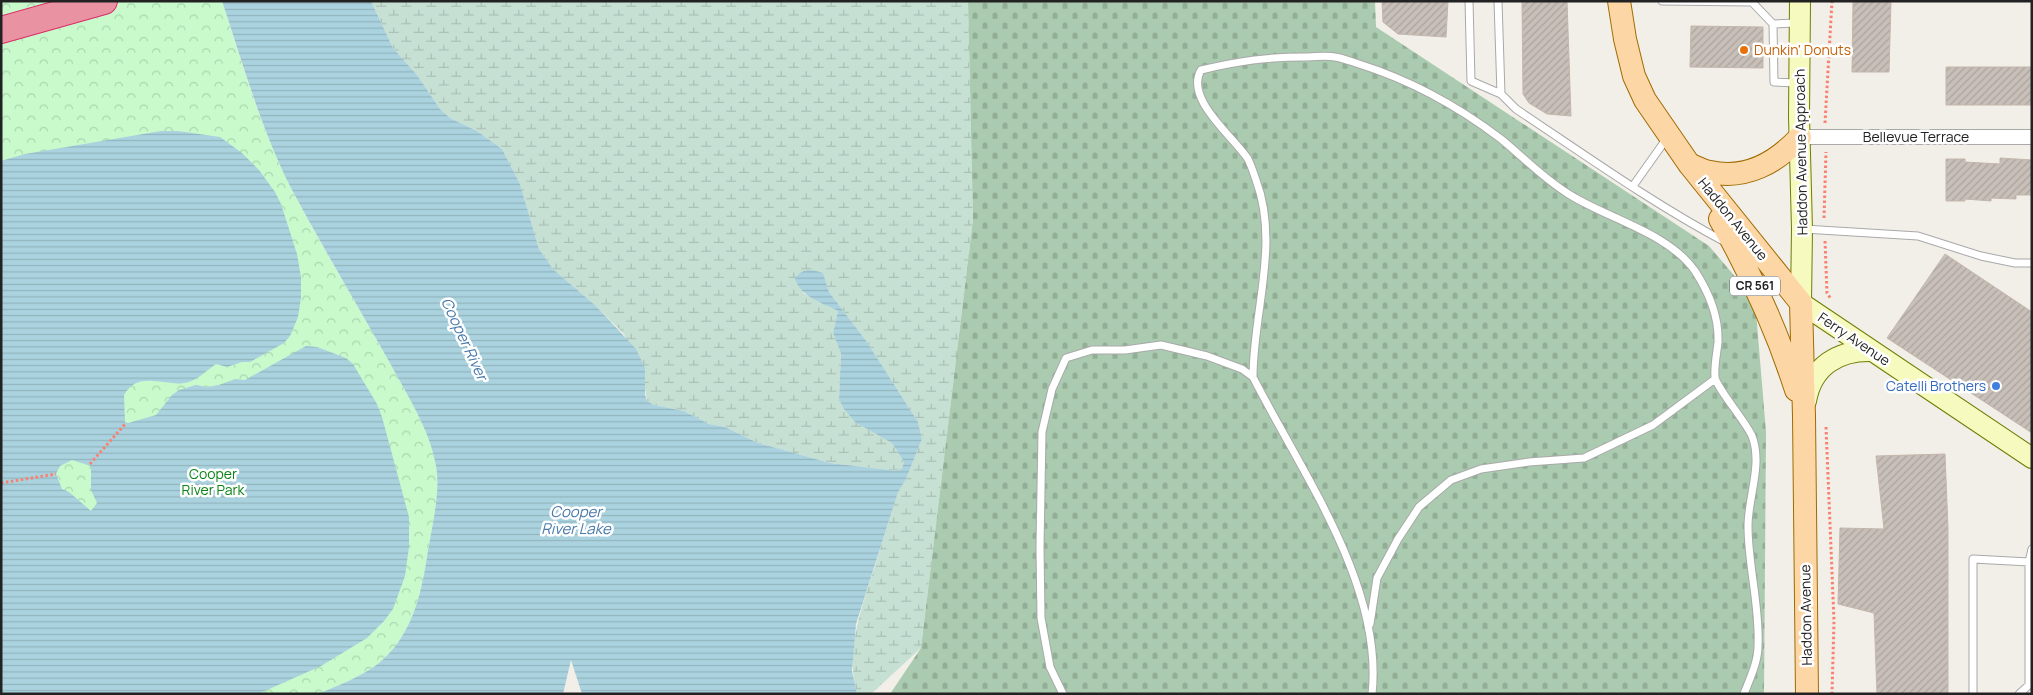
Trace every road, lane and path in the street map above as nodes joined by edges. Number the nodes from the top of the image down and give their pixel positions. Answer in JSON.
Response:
{"nodes":[{"id":1,"x":104,"y":1,"type":"edge"},
{"id":2,"x":1469,"y":1,"type":"edge"},
{"id":3,"x":1498,"y":1,"type":"edge"},
{"id":4,"x":1619,"y":1,"type":"edge"},
{"id":5,"x":1662,"y":1,"type":"edge"},
{"id":6,"x":1800,"y":1,"type":"edge"},
{"id":7,"x":1832,"y":1,"type":"edge"},
{"id":8,"x":1800,"y":23,"type":"junction"},
{"id":9,"x":1773,"y":24,"type":"junction"},
{"id":10,"x":1,"y":30,"type":"edge"},
{"id":11,"x":1799,"y":83,"type":"junction"},
{"id":12,"x":1501,"y":94,"type":"junction"},
{"id":13,"x":1668,"y":135,"type":"junction"},
{"id":14,"x":2032,"y":136,"type":"edge"},
{"id":15,"x":1800,"y":137,"type":"junction"},
{"id":16,"x":1827,"y":137,"type":"junction"},
{"id":17,"x":1688,"y":164,"type":"junction"},
{"id":18,"x":1633,"y":186,"type":"junction"},
{"id":19,"x":1802,"y":229,"type":"junction"},
{"id":20,"x":1824,"y":231,"type":"junction"},
{"id":21,"x":1735,"y":247,"type":"junction"},
{"id":22,"x":2032,"y":263,"type":"edge"},
{"id":23,"x":1801,"y":303,"type":"junction"},
{"id":24,"x":1834,"y":307,"type":"dead end"},
{"id":25,"x":1872,"y":352,"type":"junction"},
{"id":26,"x":1253,"y":377,"type":"junction"},
{"id":27,"x":1715,"y":379,"type":"junction"},
{"id":28,"x":1804,"y":416,"type":"junction"},
{"id":29,"x":126,"y":423,"type":"dead end"},
{"id":30,"x":1826,"y":423,"type":"dead end"},
{"id":31,"x":2032,"y":458,"type":"edge"},
{"id":32,"x":90,"y":464,"type":"dead end"},
{"id":33,"x":56,"y":474,"type":"dead end"},
{"id":34,"x":1,"y":483,"type":"edge"},
{"id":35,"x":2032,"y":549,"type":"edge"},
{"id":36,"x":2029,"y":562,"type":"junction"},
{"id":37,"x":1370,"y":627,"type":"junction"},
{"id":38,"x":1063,"y":694,"type":"edge"},
{"id":39,"x":1372,"y":694,"type":"edge"},
{"id":40,"x":1744,"y":694,"type":"edge"},
{"id":41,"x":1807,"y":694,"type":"edge"},
{"id":42,"x":1832,"y":694,"type":"edge"},
{"id":43,"x":1973,"y":694,"type":"edge"},
{"id":44,"x":2019,"y":694,"type":"edge"}],
"edges":[{"from":1,"to":10,"type":"highway"},
{"from":2,"to":12,"type":"lane"},
{"from":3,"to":12,"type":"lane"},
{"from":4,"to":13,"type":"main road","name":"Haddon Avenue","number":"CR 561"},
{"from":5,"to":9,"type":"lane"},
{"from":6,"to":8,"type":"main road","name":"Haddon Avenue Approach"},
{"from":7,"to":16,"type":"path"},
{"from":8,"to":9,"type":"lane"},
{"from":8,"to":11,"type":"main road","name":"Haddon Avenue Approach"},
{"from":9,"to":11,"type":"lane"},
{"from":11,"to":15,"type":"main road","name":"Haddon Avenue Approach"},
{"from":12,"to":18,"type":"lane"},
{"from":13,"to":17,"type":"main road","name":"Haddon Avenue","number":"CR 561"},
{"from":13,"to":18,"type":"lane"},
{"from":14,"to":16,"type":"street","name":"Bellevue Terrace"},
{"from":15,"to":16,"type":"street","name":"Bellevue Terrace"},
{"from":15,"to":17,"type":"main road"},
{"from":15,"to":19,"type":"main road","name":"Haddon Avenue Approach"},
{"from":16,"to":20,"type":"path"},
{"from":17,"to":21,"type":"main road","name":"Haddon Avenue","number":"CR 561"},
{"from":17,"to":23,"type":"main road","name":"Haddon Avenue","number":"CR 561"},
{"from":18,"to":21,"type":"lane"},
{"from":19,"to":20,"type":"lane"},
{"from":19,"to":23,"type":"main road","name":"Haddon Avenue Approach"},
{"from":20,"to":22,"type":"lane"},
{"from":20,"to":24,"type":"path"},
{"from":21,"to":28,"type":"main road","name":"Haddon Avenue","number":"CR 561"},
{"from":23,"to":25,"type":"main road","name":"Ferry Avenue"},
{"from":23,"to":28,"type":"main road","name":"Haddon Avenue","number":"CR 561"},
{"from":25,"to":28,"type":"main road"},
{"from":25,"to":31,"type":"main road","name":"Ferry Avenue"},
{"from":26,"to":27,"type":"lane"},
{"from":26,"to":37,"type":"lane"},
{"from":26,"to":38,"type":"lane"},
{"from":27,"to":37,"type":"lane"},
{"from":27,"to":40,"type":"lane"},
{"from":28,"to":41,"type":"main road","name":"Haddon Avenue","number":"CR 561"},
{"from":29,"to":32,"type":"path"},
{"from":30,"to":42,"type":"path"},
{"from":33,"to":34,"type":"path"},
{"from":35,"to":36,"type":"lane"},
{"from":36,"to":43,"type":"lane"},
{"from":36,"to":44,"type":"lane"},
{"from":37,"to":39,"type":"lane"}]}
